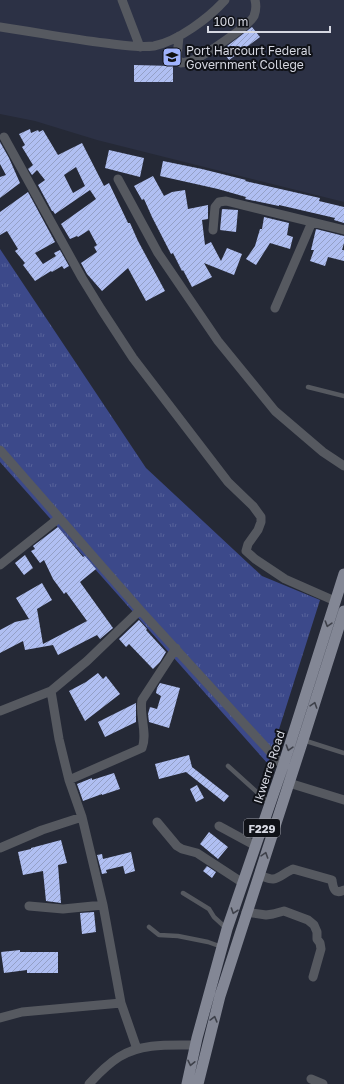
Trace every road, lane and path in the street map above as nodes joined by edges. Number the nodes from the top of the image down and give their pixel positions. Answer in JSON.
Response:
{"nodes":[{"id":1,"x":122,"y":0,"type":"edge"},
{"id":2,"x":224,"y":0,"type":"edge"},
{"id":3,"x":255,"y":0,"type":"edge"},
{"id":4,"x":0,"y":27,"type":"edge"},
{"id":5,"x":179,"y":36,"type":"junction"},
{"id":6,"x":140,"y":47,"type":"junction"},
{"id":7,"x":4,"y":137,"type":"dead end"},
{"id":8,"x":118,"y":179,"type":"dead end"},
{"id":9,"x":312,"y":222,"type":"junction"},
{"id":10,"x":213,"y":230,"type":"dead end"},
{"id":11,"x":344,"y":230,"type":"edge"},
{"id":12,"x":275,"y":308,"type":"dead end"},
{"id":13,"x":308,"y":387,"type":"dead end"},
{"id":14,"x":344,"y":396,"type":"edge"},
{"id":15,"x":1,"y":452,"type":"edge"},
{"id":16,"x":344,"y":466,"type":"edge"},
{"id":17,"x":59,"y":518,"type":"junction"},
{"id":18,"x":0,"y":565,"type":"edge"},
{"id":19,"x":344,"y":574,"type":"edge"},
{"id":20,"x":335,"y":601,"type":"junction"},
{"id":21,"x":140,"y":610,"type":"junction"},
{"id":22,"x":344,"y":611,"type":"edge"},
{"id":23,"x":176,"y":648,"type":"junction"},
{"id":24,"x":51,"y":691,"type":"junction"},
{"id":25,"x":0,"y":711,"type":"edge"},
{"id":26,"x":303,"y":740,"type":"junction"},
{"id":27,"x":344,"y":753,"type":"edge"},
{"id":28,"x":228,"y":766,"type":"dead end"},
{"id":29,"x":283,"y":766,"type":"junction"},
{"id":30,"x":69,"y":780,"type":"junction"},
{"id":31,"x":289,"y":783,"type":"junction"},
{"id":32,"x":344,"y":800,"type":"edge"},
{"id":33,"x":270,"y":804,"type":"junction"},
{"id":34,"x":82,"y":817,"type":"junction"},
{"id":35,"x":157,"y":822,"type":"dead end"},
{"id":36,"x":219,"y":826,"type":"dead end"},
{"id":37,"x":256,"y":846,"type":"junction"},
{"id":38,"x":0,"y":848,"type":"edge"},
{"id":39,"x":259,"y":875,"type":"junction"},
{"id":40,"x":243,"y":883,"type":"junction"},
{"id":41,"x":344,"y":890,"type":"edge"},
{"id":42,"x":183,"y":893,"type":"dead end"},
{"id":43,"x":103,"y":905,"type":"junction"},
{"id":44,"x":29,"y":906,"type":"dead end"},
{"id":45,"x":246,"y":912,"type":"junction"},
{"id":46,"x":149,"y":927,"type":"dead end"},
{"id":47,"x":227,"y":929,"type":"junction"},
{"id":48,"x":222,"y":948,"type":"junction"},
{"id":49,"x":313,"y":977,"type":"dead end"},
{"id":50,"x":121,"y":1003,"type":"junction"},
{"id":51,"x":0,"y":1018,"type":"edge"},
{"id":52,"x":195,"y":1045,"type":"junction"},
{"id":53,"x":137,"y":1049,"type":"junction"},
{"id":54,"x":311,"y":1079,"type":"dead end"},
{"id":55,"x":90,"y":1084,"type":"edge"},
{"id":56,"x":187,"y":1084,"type":"edge"},
{"id":57,"x":198,"y":1084,"type":"edge"},
{"id":58,"x":323,"y":1084,"type":"edge"}],
"edges":[{"from":1,"to":6,"type":"street"},
{"from":2,"to":5,"type":"street"},
{"from":3,"to":5,"type":"street"},
{"from":4,"to":6,"type":"street"},
{"from":5,"to":6,"type":"street"},
{"from":7,"to":20,"type":"street"},
{"from":8,"to":16,"type":"street"},
{"from":9,"to":10,"type":"street"},
{"from":9,"to":11,"type":"street"},
{"from":9,"to":12,"type":"street"},
{"from":13,"to":14,"type":"lane"},
{"from":15,"to":17,"type":"street"},
{"from":17,"to":18,"type":"street"},
{"from":17,"to":21,"type":"street"},
{"from":19,"to":20,"type":"main road","name":"Ikwerre Road","number":"F229"},
{"from":20,"to":29,"type":"main road","name":"Ikwerre Road","number":"F229","one_way":true},
{"from":21,"to":23,"type":"street"},
{"from":21,"to":24,"type":"street"},
{"from":26,"to":22,"type":"main road","name":"Ikwerre Road","number":"F229","one_way":true},
{"from":23,"to":29,"type":"street"},
{"from":23,"to":30,"type":"street"},
{"from":24,"to":25,"type":"street"},
{"from":24,"to":30,"type":"street"},
{"from":26,"to":27,"type":"lane"},
{"from":26,"to":31,"type":"main road","name":"Ikwerre Road","number":"F229"},
{"from":28,"to":33,"type":"lane"},
{"from":29,"to":33,"type":"main road","name":"Ikwerre Road","number":"F229"},
{"from":30,"to":34,"type":"street"},
{"from":31,"to":32,"type":"street"},
{"from":39,"to":31,"type":"main road","name":"Ikwerre Road","number":"F229","one_way":true},
{"from":33,"to":37,"type":"main road","name":"Ikwerre Road","number":"F229"},
{"from":34,"to":38,"type":"street"},
{"from":34,"to":43,"type":"street"},
{"from":35,"to":40,"type":"street"},
{"from":36,"to":37,"type":"street"},
{"from":37,"to":40,"type":"main road","name":"Ikwerre Road","number":"F229"},
{"from":39,"to":41,"type":"street"},
{"from":39,"to":45,"type":"main road","name":"Ikwerre Road","number":"F229"},
{"from":40,"to":47,"type":"main road","name":"Ikwerre Road","number":"F229","one_way":true},
{"from":42,"to":47,"type":"lane"},
{"from":43,"to":44,"type":"street"},
{"from":43,"to":50,"type":"street"},
{"from":45,"to":49,"type":"street"},
{"from":57,"to":45,"type":"main road","name":"Ikwerre Road","number":"F229","one_way":true},
{"from":46,"to":48,"type":"lane"},
{"from":47,"to":48,"type":"main road","name":"Ikwerre Road","number":"F229"},
{"from":48,"to":52,"type":"main road","name":"Ikwerre Road","number":"F229"},
{"from":50,"to":51,"type":"street"},
{"from":50,"to":53,"type":"street"},
{"from":52,"to":53,"type":"street"},
{"from":52,"to":56,"type":"main road","name":"Ikwerre Road","number":"F229","one_way":true},
{"from":53,"to":55,"type":"street"},
{"from":54,"to":58,"type":"street"}]}
